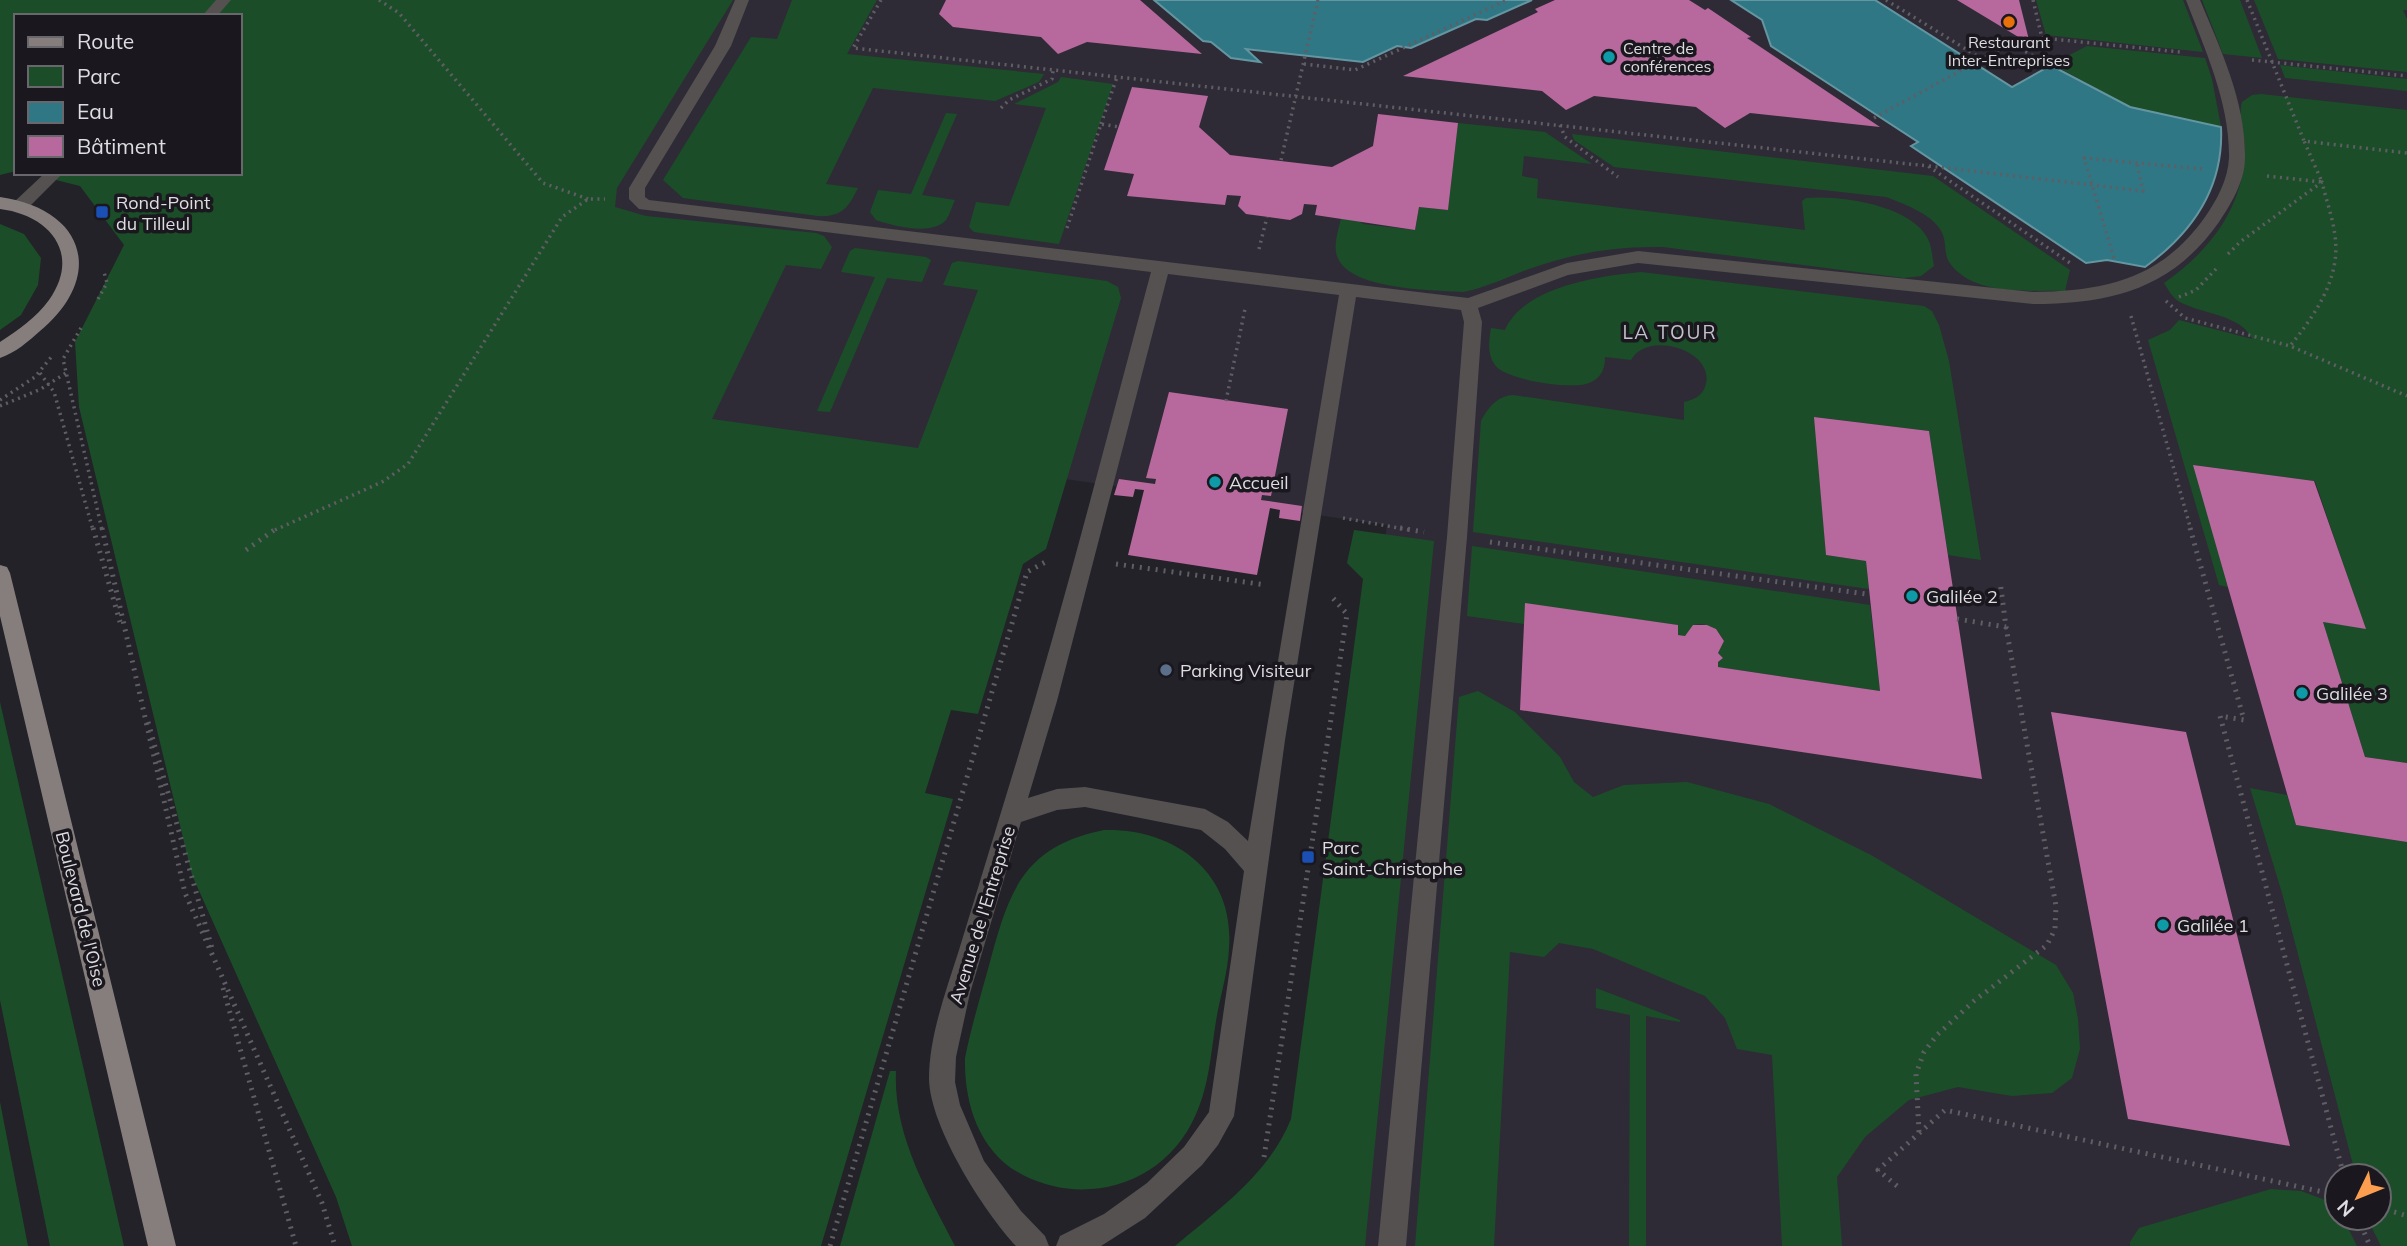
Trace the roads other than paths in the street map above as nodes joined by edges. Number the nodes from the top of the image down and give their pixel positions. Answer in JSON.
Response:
{"nodes":[{"id":1,"x":224,"y":0,"type":"edge"},
{"id":2,"x":742,"y":0,"type":"edge"},
{"id":3,"x":2193,"y":0,"type":"edge"},
{"id":4,"x":211,"y":14,"type":"edge"},
{"id":5,"x":53,"y":175,"type":"edge"},
{"id":6,"x":0,"y":203,"type":"edge"},
{"id":7,"x":20,"y":206,"type":"junction"},
{"id":8,"x":1161,"y":269,"type":"junction"},
{"id":9,"x":1348,"y":292,"type":"junction"},
{"id":10,"x":1468,"y":304,"type":"junction"},
{"id":11,"x":7,"y":346,"type":"edge"},
{"id":12,"x":0,"y":357,"type":"edge"},
{"id":13,"x":0,"y":573,"type":"edge"},
{"id":14,"x":1012,"y":815,"type":"junction"},
{"id":15,"x":1256,"y":868,"type":"junction"},
{"id":16,"x":162,"y":1246,"type":"edge"},
{"id":17,"x":1035,"y":1246,"type":"edge"},
{"id":18,"x":1070,"y":1246,"type":"edge"},
{"id":19,"x":1392,"y":1246,"type":"edge"}],
"edges":[{"from":1,"to":4,"type":"street"},
{"from":2,"to":8,"type":"street"},
{"from":3,"to":10,"type":"street"},
{"from":5,"to":7,"type":"street"},
{"from":6,"to":7,"type":"main road"},
{"from":7,"to":11,"type":"main road"},
{"from":8,"to":9,"type":"street"},
{"from":8,"to":14,"type":"street"},
{"from":9,"to":10,"type":"street"},
{"from":9,"to":15,"type":"street"},
{"from":10,"to":19,"type":"street"},
{"from":11,"to":12,"type":"main road"},
{"from":13,"to":16,"type":"main road","name":"Boulevard de l'Oise"},
{"from":14,"to":15,"type":"street","name":"Avenue de l'Entreprise"},
{"from":14,"to":17,"type":"street","name":"Avenue de l'Entreprise"},
{"from":15,"to":18,"type":"street"}]}
